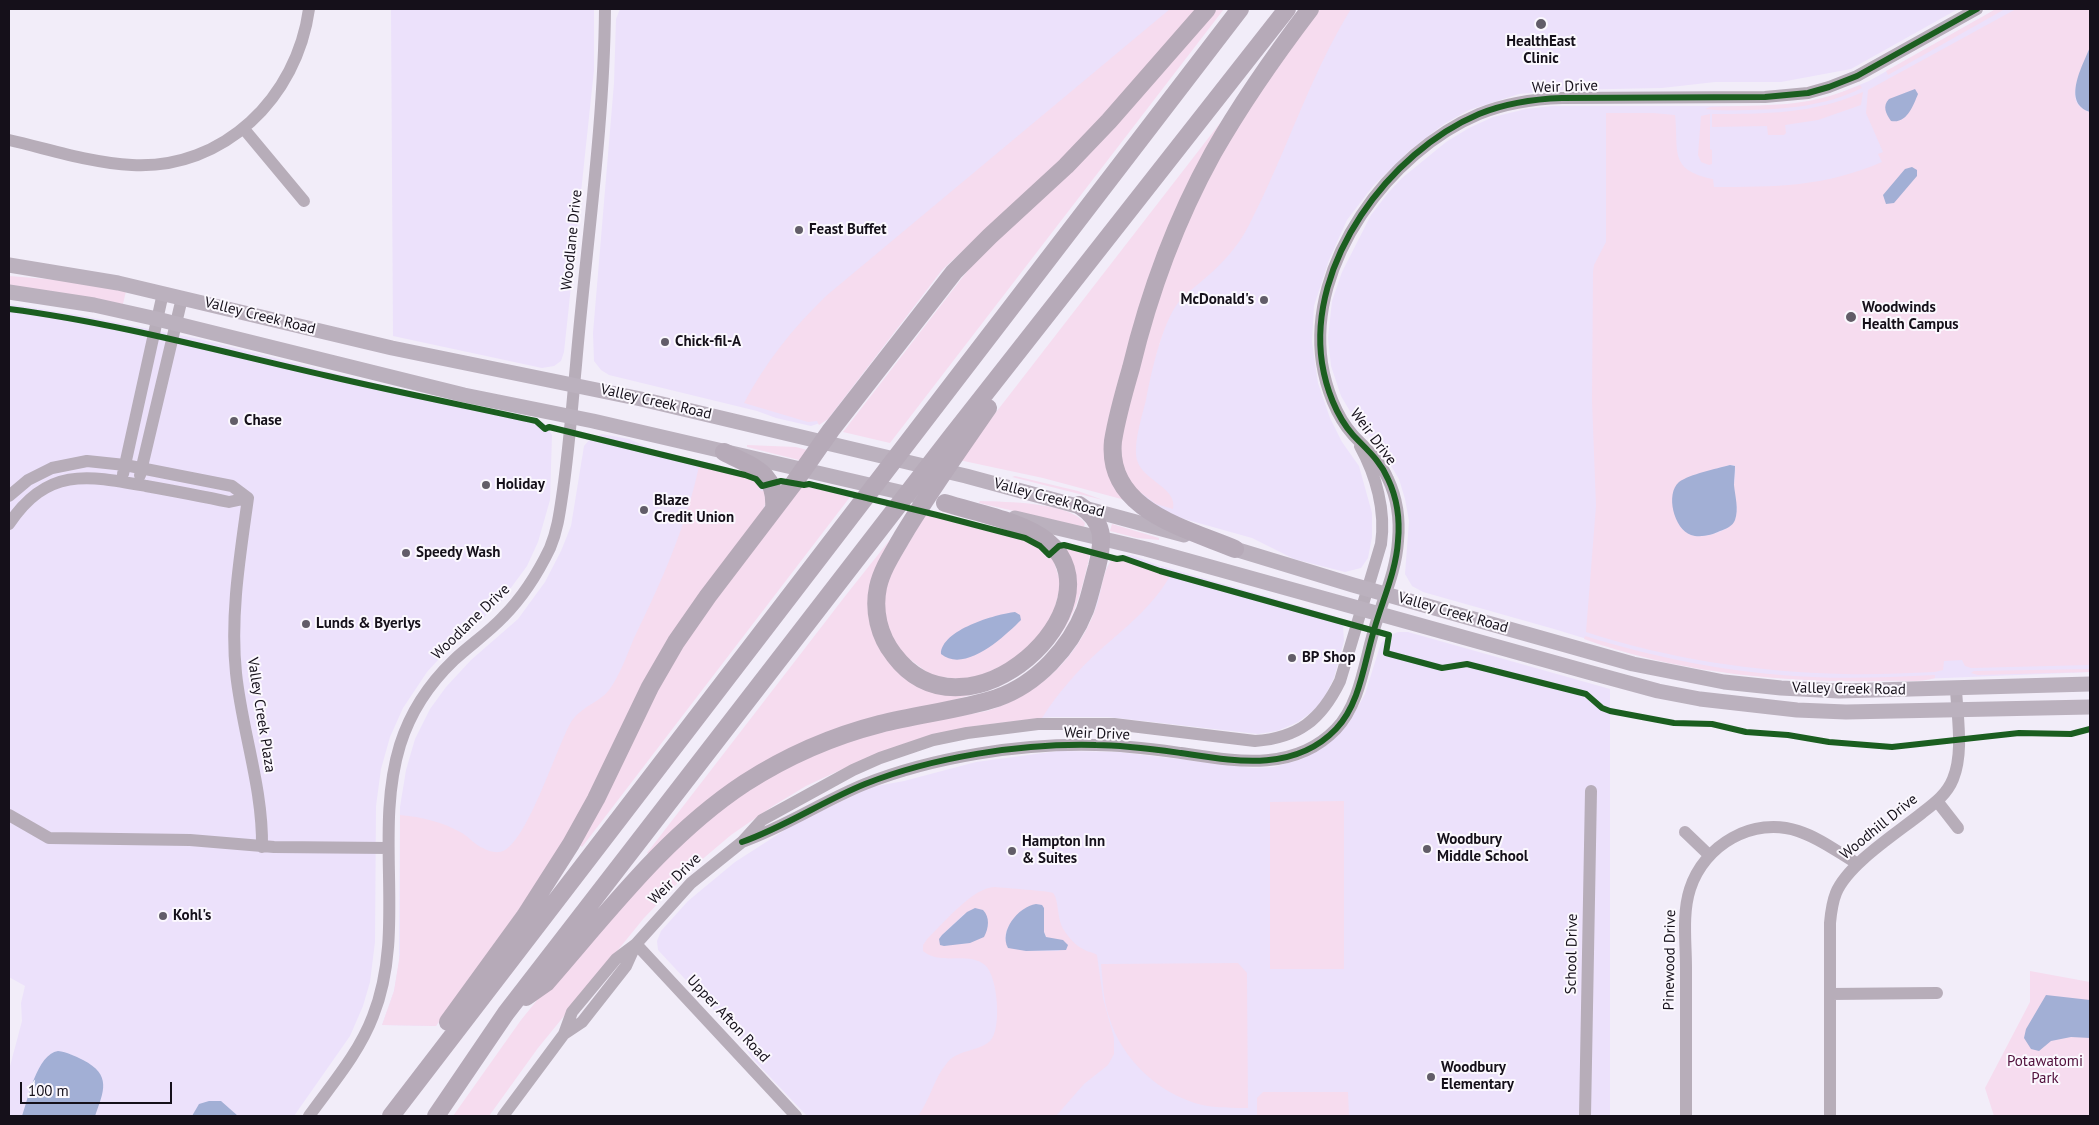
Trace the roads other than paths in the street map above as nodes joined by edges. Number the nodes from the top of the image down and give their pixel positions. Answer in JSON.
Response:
{"nodes":[{"id":1,"x":309,"y":9,"type":"edge"},
{"id":2,"x":605,"y":9,"type":"edge"},
{"id":3,"x":1207,"y":9,"type":"edge"},
{"id":4,"x":1240,"y":9,"type":"edge"},
{"id":5,"x":1287,"y":9,"type":"edge"},
{"id":6,"x":1310,"y":9,"type":"edge"},
{"id":7,"x":1977,"y":9,"type":"edge"},
{"id":8,"x":244,"y":129,"type":"junction"},
{"id":9,"x":9,"y":140,"type":"edge"},
{"id":10,"x":304,"y":201,"type":"dead end"},
{"id":11,"x":9,"y":265,"type":"edge"},
{"id":12,"x":1071,"y":284,"type":"junction"},
{"id":13,"x":9,"y":292,"type":"edge"},
{"id":14,"x":163,"y":293,"type":"junction"},
{"id":15,"x":182,"y":298,"type":"junction"},
{"id":16,"x":157,"y":319,"type":"junction"},
{"id":17,"x":176,"y":323,"type":"junction"},
{"id":18,"x":574,"y":384,"type":"junction"},
{"id":19,"x":571,"y":416,"type":"junction"},
{"id":20,"x":1356,"y":438,"type":"junction"},
{"id":21,"x":823,"y":442,"type":"junction"},
{"id":22,"x":724,"y":452,"type":"junction"},
{"id":23,"x":125,"y":465,"type":"junction"},
{"id":24,"x":142,"y":469,"type":"junction"},
{"id":25,"x":804,"y":470,"type":"junction"},
{"id":26,"x":121,"y":481,"type":"junction"},
{"id":27,"x":138,"y":485,"type":"junction"},
{"id":28,"x":9,"y":496,"type":"edge"},
{"id":29,"x":248,"y":498,"type":"junction"},
{"id":30,"x":946,"y":503,"type":"junction"},
{"id":31,"x":1079,"y":505,"type":"junction"},
{"id":32,"x":774,"y":509,"type":"junction"},
{"id":33,"x":9,"y":524,"type":"edge"},
{"id":34,"x":1101,"y":538,"type":"junction"},
{"id":35,"x":1235,"y":549,"type":"junction"},
{"id":36,"x":1369,"y":590,"type":"junction"},
{"id":37,"x":1386,"y":594,"type":"junction"},
{"id":38,"x":1362,"y":610,"type":"junction"},
{"id":39,"x":1379,"y":615,"type":"junction"},
{"id":40,"x":2090,"y":684,"type":"edge"},
{"id":41,"x":1956,"y":688,"type":"junction"},
{"id":42,"x":2090,"y":707,"type":"edge"},
{"id":43,"x":1957,"y":710,"type":"junction"},
{"id":44,"x":1591,"y":791,"type":"dead end"},
{"id":45,"x":1937,"y":801,"type":"junction"},
{"id":46,"x":9,"y":815,"type":"edge"},
{"id":47,"x":1958,"y":828,"type":"dead end"},
{"id":48,"x":1685,"y":832,"type":"dead end"},
{"id":49,"x":742,"y":842,"type":"junction"},
{"id":50,"x":262,"y":847,"type":"junction"},
{"id":51,"x":388,"y":848,"type":"junction"},
{"id":52,"x":1709,"y":855,"type":"junction"},
{"id":53,"x":1858,"y":864,"type":"junction"},
{"id":54,"x":636,"y":944,"type":"junction"},
{"id":55,"x":1937,"y":993,"type":"dead end"},
{"id":56,"x":1830,"y":994,"type":"junction"},
{"id":57,"x":506,"y":1013,"type":"junction"},
{"id":58,"x":403,"y":1100,"type":"junction"},
{"id":59,"x":309,"y":1116,"type":"edge"},
{"id":60,"x":391,"y":1116,"type":"edge"},
{"id":61,"x":436,"y":1116,"type":"edge"},
{"id":62,"x":503,"y":1116,"type":"edge"},
{"id":63,"x":796,"y":1116,"type":"edge"},
{"id":64,"x":1585,"y":1116,"type":"edge"},
{"id":65,"x":1686,"y":1116,"type":"edge"},
{"id":66,"x":1830,"y":1116,"type":"edge"}],
"edges":[{"from":1,"to":8,"type":"street"},
{"from":2,"to":18,"type":"street","name":"Woodlane Drive"},
{"from":3,"to":21,"type":"highway"},
{"from":4,"to":58,"type":"highway"},
{"from":5,"to":12,"type":"highway"},
{"from":6,"to":35,"type":"highway"},
{"from":7,"to":20,"type":"street","name":"Weir Drive"},
{"from":8,"to":9,"type":"street"},
{"from":8,"to":10,"type":"street"},
{"from":11,"to":14,"type":"main road","name":"Valley Creek Road"},
{"from":12,"to":30,"type":"highway"},
{"from":12,"to":57,"type":"highway"},
{"from":13,"to":16,"type":"main road","name":"Valley Creek Road"},
{"from":14,"to":15,"type":"main road","name":"Valley Creek Road"},
{"from":14,"to":16,"type":"street"},
{"from":15,"to":17,"type":"street"},
{"from":15,"to":18,"type":"main road","name":"Valley Creek Road"},
{"from":16,"to":17,"type":"main road","name":"Valley Creek Road"},
{"from":16,"to":23,"type":"street"},
{"from":17,"to":19,"type":"main road","name":"Valley Creek Road"},
{"from":17,"to":24,"type":"street"},
{"from":18,"to":19,"type":"street","name":"Woodlane Drive"},
{"from":18,"to":21,"type":"main road","name":"Valley Creek Road"},
{"from":19,"to":22,"type":"main road","name":"Valley Creek Road"},
{"from":19,"to":51,"type":"street","name":"Woodlane Drive"},
{"from":20,"to":36,"type":"street","name":"Weir Drive"},
{"from":20,"to":37,"type":"street","name":"Weir Drive"},
{"from":21,"to":25,"type":"highway"},
{"from":21,"to":31,"type":"main road","name":"Valley Creek Road"},
{"from":22,"to":25,"type":"main road","name":"Valley Creek Road"},
{"from":22,"to":32,"type":"highway"},
{"from":23,"to":24,"type":"street"},
{"from":23,"to":26,"type":"street"},
{"from":23,"to":28,"type":"street"},
{"from":24,"to":27,"type":"street"},
{"from":24,"to":29,"type":"street"},
{"from":25,"to":30,"type":"main road","name":"Valley Creek Road"},
{"from":25,"to":32,"type":"highway"},
{"from":26,"to":27,"type":"street"},
{"from":26,"to":33,"type":"street"},
{"from":27,"to":29,"type":"street"},
{"from":29,"to":50,"type":"street","name":"Valley Creek Plaza"},
{"from":30,"to":34,"type":"main road","name":"Valley Creek Road"},
{"from":31,"to":34,"type":"highway"},
{"from":31,"to":35,"type":"main road","name":"Valley Creek Road"},
{"from":32,"to":58,"type":"highway"},
{"from":34,"to":38,"type":"main road","name":"Valley Creek Road"},
{"from":34,"to":57,"type":"highway"},
{"from":35,"to":36,"type":"main road","name":"Valley Creek Road"},
{"from":36,"to":37,"type":"main road","name":"Valley Creek Road"},
{"from":36,"to":38,"type":"street","name":"Weir Drive"},
{"from":37,"to":39,"type":"street","name":"Weir Drive"},
{"from":37,"to":41,"type":"main road","name":"Valley Creek Road"},
{"from":38,"to":39,"type":"main road","name":"Valley Creek Road"},
{"from":38,"to":49,"type":"street","name":"Weir Drive"},
{"from":39,"to":43,"type":"main road","name":"Valley Creek Road"},
{"from":39,"to":49,"type":"street","name":"Weir Drive"},
{"from":40,"to":41,"type":"main road","name":"Valley Creek Road"},
{"from":41,"to":43,"type":"street","name":"Woodhill Drive"},
{"from":42,"to":43,"type":"main road","name":"Valley Creek Road"},
{"from":43,"to":45,"type":"street","name":"Woodhill Drive"},
{"from":44,"to":64,"type":"street","name":"School Drive"},
{"from":45,"to":47,"type":"street"},
{"from":45,"to":53,"type":"street","name":"Woodhill Drive"},
{"from":46,"to":50,"type":"street"},
{"from":48,"to":52,"type":"street"},
{"from":49,"to":54,"type":"street","name":"Weir Drive"},
{"from":50,"to":51,"type":"street"},
{"from":51,"to":59,"type":"street","name":"Woodlane Drive"},
{"from":52,"to":53,"type":"street","name":"Pinewood Drive"},
{"from":52,"to":65,"type":"street","name":"Pinewood Drive"},
{"from":53,"to":56,"type":"street","name":"Woodhill Drive"},
{"from":54,"to":62,"type":"street","name":"Weir Drive"},
{"from":54,"to":63,"type":"street","name":"Upper Afton Road"},
{"from":55,"to":56,"type":"street"},
{"from":56,"to":66,"type":"street","name":"Woodhill Drive"},
{"from":57,"to":61,"type":"highway"},
{"from":58,"to":60,"type":"highway"}]}
